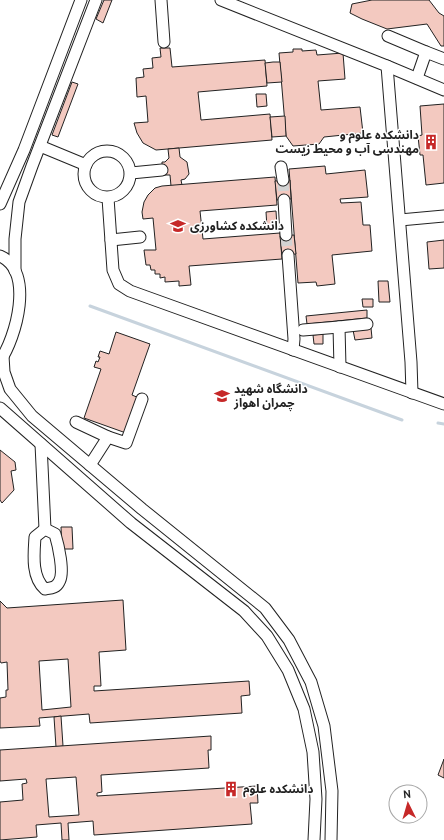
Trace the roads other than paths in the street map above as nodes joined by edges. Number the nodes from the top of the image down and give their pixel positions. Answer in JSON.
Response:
{"nodes":[{"id":1,"x":81,"y":0,"type":"edge"},
{"id":2,"x":96,"y":0,"type":"edge"},
{"id":3,"x":161,"y":0,"type":"edge"},
{"id":4,"x":222,"y":0,"type":"edge"},
{"id":5,"x":388,"y":36,"type":"dead end"},
{"id":6,"x":164,"y":42,"type":"dead end"},
{"id":7,"x":426,"y":52,"type":"junction"},
{"id":8,"x":444,"y":60,"type":"edge"},
{"id":9,"x":387,"y":66,"type":"junction"},
{"id":10,"x":417,"y":78,"type":"junction"},
{"id":11,"x":444,"y":90,"type":"edge"},
{"id":12,"x":40,"y":146,"type":"junction"},
{"id":13,"x":86,"y":164,"type":"junction"},
{"id":14,"x":281,"y":167,"type":"dead end"},
{"id":15,"x":162,"y":170,"type":"dead end"},
{"id":16,"x":131,"y":173,"type":"junction"},
{"id":17,"x":282,"y":180,"type":"tunnel mouth"},
{"id":18,"x":4,"y":185,"type":"edge"},
{"id":19,"x":108,"y":198,"type":"junction"},
{"id":20,"x":284,"y":200,"type":"tunnel mouth"},
{"id":21,"x":0,"y":204,"type":"edge"},
{"id":22,"x":444,"y":216,"type":"edge"},
{"id":23,"x":400,"y":220,"type":"junction"},
{"id":24,"x":286,"y":235,"type":"tunnel mouth"},
{"id":25,"x":140,"y":237,"type":"dead end"},
{"id":26,"x":111,"y":240,"type":"junction"},
{"id":27,"x":288,"y":255,"type":"tunnel mouth"},
{"id":28,"x":0,"y":256,"type":"edge"},
{"id":29,"x":15,"y":271,"type":"junction"},
{"id":30,"x":367,"y":324,"type":"dead end"},
{"id":31,"x":339,"y":328,"type":"junction"},
{"id":32,"x":303,"y":330,"type":"dead end"},
{"id":33,"x":293,"y":350,"type":"junction"},
{"id":34,"x":2,"y":359,"type":"edge"},
{"id":35,"x":340,"y":367,"type":"junction"},
{"id":36,"x":412,"y":393,"type":"junction"},
{"id":37,"x":142,"y":399,"type":"dead end"},
{"id":38,"x":444,"y":404,"type":"edge"},
{"id":39,"x":1,"y":409,"type":"edge"},
{"id":40,"x":76,"y":422,"type":"dead end"},
{"id":41,"x":108,"y":437,"type":"junction"},
{"id":42,"x":41,"y":444,"type":"junction"},
{"id":43,"x":90,"y":465,"type":"junction"},
{"id":44,"x":121,"y":492,"type":"junction"},
{"id":45,"x":110,"y":504,"type":"junction"},
{"id":46,"x":142,"y":509,"type":"junction"},
{"id":47,"x":131,"y":523,"type":"junction"},
{"id":48,"x":46,"y":530,"type":"junction"},
{"id":49,"x":314,"y":840,"type":"edge"},
{"id":50,"x":331,"y":840,"type":"edge"}],
"edges":[{"from":1,"to":18,"type":"lane"},
{"from":2,"to":12,"type":"lane"},
{"from":3,"to":6,"type":"lane"},
{"from":4,"to":9,"type":"lane"},
{"from":5,"to":7,"type":"lane"},
{"from":7,"to":8,"type":"lane"},
{"from":7,"to":10,"type":"lane"},
{"from":9,"to":10,"type":"lane"},
{"from":9,"to":23,"type":"lane"},
{"from":10,"to":11,"type":"lane"},
{"from":12,"to":13,"type":"lane"},
{"from":12,"to":29,"type":"lane"},
{"from":13,"to":16,"type":"lane"},
{"from":13,"to":19,"type":"lane"},
{"from":14,"to":17,"type":"lane"},
{"from":15,"to":16,"type":"lane"},
{"from":16,"to":19,"type":"lane"},
{"from":18,"to":21,"type":"lane"},
{"from":19,"to":26,"type":"lane"},
{"from":20,"to":24,"type":"lane"},
{"from":22,"to":23,"type":"lane"},
{"from":23,"to":36,"type":"lane"},
{"from":25,"to":26,"type":"lane"},
{"from":26,"to":33,"type":"lane"},
{"from":27,"to":33,"type":"lane"},
{"from":28,"to":29,"type":"lane"},
{"from":29,"to":34,"type":"lane"},
{"from":30,"to":31,"type":"lane"},
{"from":31,"to":32,"type":"lane"},
{"from":31,"to":35,"type":"lane"},
{"from":33,"to":35,"type":"lane"},
{"from":34,"to":43,"type":"lane"},
{"from":35,"to":36,"type":"lane"},
{"from":36,"to":38,"type":"lane"},
{"from":37,"to":41,"type":"lane"},
{"from":39,"to":42,"type":"lane"},
{"from":40,"to":41,"type":"lane"},
{"from":41,"to":43,"type":"lane"},
{"from":42,"to":45,"type":"lane"},
{"from":42,"to":48,"type":"lane"},
{"from":43,"to":44,"type":"lane"},
{"from":44,"to":45,"type":"lane"},
{"from":44,"to":46,"type":"lane"},
{"from":45,"to":47,"type":"lane"},
{"from":46,"to":47,"type":"lane"},
{"from":46,"to":50,"type":"lane"},
{"from":47,"to":49,"type":"lane"},
{"from":48,"to":48,"type":"lane"}]}
